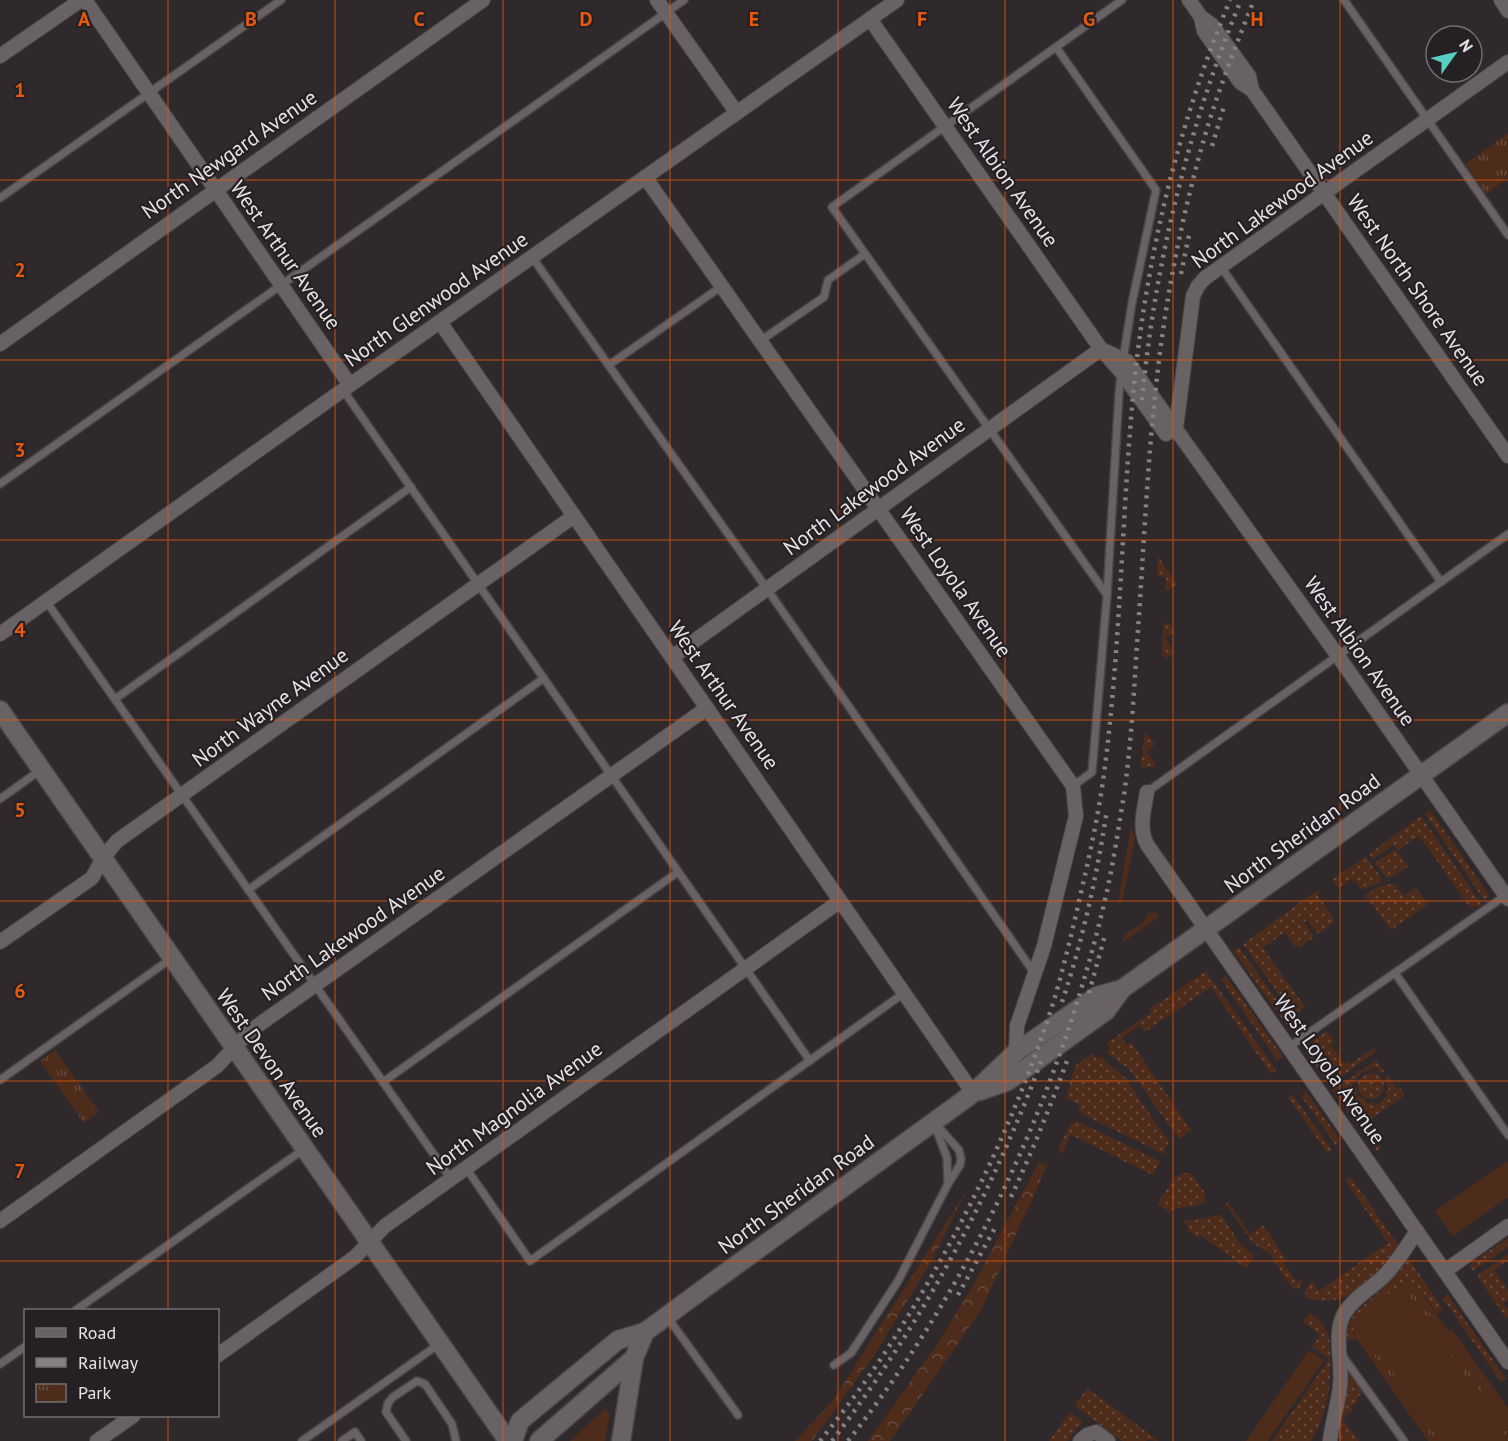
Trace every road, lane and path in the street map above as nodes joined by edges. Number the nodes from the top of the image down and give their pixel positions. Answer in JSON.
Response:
{"nodes":[{"id":1,"x":83,"y":0,"type":"edge"},
{"id":2,"x":281,"y":0,"type":"edge"},
{"id":3,"x":483,"y":0,"type":"edge"},
{"id":4,"x":657,"y":0,"type":"edge"},
{"id":5,"x":684,"y":0,"type":"edge"},
{"id":6,"x":897,"y":0,"type":"edge"},
{"id":7,"x":1122,"y":0,"type":"edge"},
{"id":8,"x":1189,"y":0,"type":"edge"},
{"id":9,"x":1344,"y":0,"type":"edge"},
{"id":10,"x":1501,"y":0,"type":"edge"},
{"id":11,"x":1508,"y":10,"type":"edge"},
{"id":12,"x":666,"y":13,"type":"junction"},
{"id":13,"x":870,"y":19,"type":"junction"},
{"id":14,"x":1056,"y":47,"type":"junction"},
{"id":15,"x":0,"y":56,"type":"edge"},
{"id":16,"x":1508,"y":62,"type":"edge"},
{"id":17,"x":149,"y":93,"type":"junction"},
{"id":18,"x":736,"y":113,"type":"junction"},
{"id":19,"x":1428,"y":119,"type":"junction"},
{"id":20,"x":945,"y":126,"type":"junction"},
{"id":21,"x":645,"y":177,"type":"junction"},
{"id":22,"x":216,"y":190,"type":"junction"},
{"id":23,"x":1324,"y":193,"type":"junction"},
{"id":24,"x":0,"y":198,"type":"edge"},
{"id":25,"x":1508,"y":235,"type":"edge"},
{"id":26,"x":865,"y":254,"type":"junction"},
{"id":27,"x":532,"y":257,"type":"junction"},
{"id":28,"x":1221,"y":267,"type":"junction"},
{"id":29,"x":281,"y":285,"type":"junction"},
{"id":30,"x":722,"y":286,"type":"junction"},
{"id":31,"x":440,"y":322,"type":"junction"},
{"id":32,"x":760,"y":341,"type":"junction"},
{"id":33,"x":0,"y":344,"type":"edge"},
{"id":34,"x":1101,"y":349,"type":"junction"},
{"id":35,"x":609,"y":365,"type":"junction"},
{"id":36,"x":1123,"y":366,"type":"junction"},
{"id":37,"x":346,"y":387,"type":"junction"},
{"id":38,"x":1176,"y":428,"type":"junction"},
{"id":39,"x":989,"y":429,"type":"junction"},
{"id":40,"x":1508,"y":456,"type":"edge"},
{"id":41,"x":0,"y":484,"type":"edge"},
{"id":42,"x":411,"y":487,"type":"junction"},
{"id":43,"x":879,"y":508,"type":"junction"},
{"id":44,"x":574,"y":516,"type":"junction"},
{"id":45,"x":1508,"y":534,"type":"edge"},
{"id":46,"x":1442,"y":582,"type":"junction"},
{"id":47,"x":478,"y":584,"type":"junction"},
{"id":48,"x":767,"y":589,"type":"junction"},
{"id":49,"x":1107,"y":595,"type":"junction"},
{"id":50,"x":46,"y":601,"type":"junction"},
{"id":51,"x":0,"y":634,"type":"edge"},
{"id":52,"x":1338,"y":656,"type":"junction"},
{"id":53,"x":672,"y":657,"type":"junction"},
{"id":54,"x":544,"y":678,"type":"junction"},
{"id":55,"x":115,"y":699,"type":"junction"},
{"id":56,"x":707,"y":708,"type":"junction"},
{"id":57,"x":0,"y":710,"type":"edge"},
{"id":58,"x":1508,"y":713,"type":"edge"},
{"id":59,"x":42,"y":769,"type":"junction"},
{"id":60,"x":1421,"y":775,"type":"junction"},
{"id":61,"x":611,"y":776,"type":"junction"},
{"id":62,"x":1073,"y":786,"type":"junction"},
{"id":63,"x":1147,"y":792,"type":"joint"},
{"id":64,"x":182,"y":795,"type":"junction"},
{"id":65,"x":0,"y":799,"type":"edge"},
{"id":66,"x":103,"y":858,"type":"junction"},
{"id":67,"x":678,"y":872,"type":"junction"},
{"id":68,"x":248,"y":890,"type":"junction"},
{"id":69,"x":1507,"y":896,"type":"edge"},
{"id":70,"x":840,"y":901,"type":"junction"},
{"id":71,"x":1207,"y":929,"type":"junction"},
{"id":72,"x":0,"y":942,"type":"edge"},
{"id":73,"x":172,"y":958,"type":"junction"},
{"id":74,"x":745,"y":969,"type":"junction"},
{"id":75,"x":1395,"y":973,"type":"junction"},
{"id":76,"x":1035,"y":974,"type":"junction"},
{"id":77,"x":315,"y":985,"type":"junction"},
{"id":78,"x":1122,"y":989,"type":"junction"},
{"id":79,"x":904,"y":993,"type":"junction"},
{"id":80,"x":234,"y":1047,"type":"junction"},
{"id":81,"x":1289,"y":1047,"type":"junction"},
{"id":82,"x":1016,"y":1052,"type":"junction"},
{"id":83,"x":810,"y":1061,"type":"junction"},
{"id":84,"x":0,"y":1080,"type":"edge"},
{"id":85,"x":383,"y":1082,"type":"junction"},
{"id":86,"x":973,"y":1093,"type":"junction"},
{"id":87,"x":934,"y":1121,"type":"junction"},
{"id":88,"x":1508,"y":1135,"type":"edge"},
{"id":89,"x":305,"y":1149,"type":"junction"},
{"id":90,"x":466,"y":1168,"type":"junction"},
{"id":91,"x":451,"y":1179,"type":"junction"},
{"id":92,"x":948,"y":1184,"type":"junction"},
{"id":93,"x":0,"y":1221,"type":"edge"},
{"id":94,"x":1508,"y":1226,"type":"edge"},
{"id":95,"x":1417,"y":1231,"type":"junction"},
{"id":96,"x":370,"y":1242,"type":"junction"},
{"id":97,"x":1445,"y":1271,"type":"junction"},
{"id":98,"x":79,"y":1309,"type":"edge"},
{"id":99,"x":667,"y":1316,"type":"junction"},
{"id":100,"x":645,"y":1332,"type":"junction"},
{"id":101,"x":440,"y":1344,"type":"junction"},
{"id":102,"x":24,"y":1347,"type":"edge"},
{"id":103,"x":1340,"y":1352,"type":"junction"},
{"id":104,"x":219,"y":1354,"type":"edge"},
{"id":105,"x":634,"y":1358,"type":"junction"},
{"id":106,"x":1508,"y":1362,"type":"edge"},
{"id":107,"x":0,"y":1364,"type":"edge"},
{"id":108,"x":834,"y":1365,"type":"dead end"},
{"id":109,"x":738,"y":1415,"type":"dead end"},
{"id":110,"x":132,"y":1417,"type":"edge"},
{"id":111,"x":97,"y":1441,"type":"edge"},
{"id":112,"x":302,"y":1441,"type":"edge"},
{"id":113,"x":342,"y":1441,"type":"edge"},
{"id":114,"x":362,"y":1441,"type":"edge"},
{"id":115,"x":406,"y":1441,"type":"edge"},
{"id":116,"x":456,"y":1441,"type":"edge"},
{"id":117,"x":508,"y":1441,"type":"edge"},
{"id":118,"x":513,"y":1441,"type":"edge"},
{"id":119,"x":539,"y":1441,"type":"edge"},
{"id":120,"x":621,"y":1441,"type":"edge"},
{"id":121,"x":1080,"y":1441,"type":"edge"},
{"id":122,"x":1108,"y":1441,"type":"edge"},
{"id":123,"x":1330,"y":1441,"type":"edge"},
{"id":124,"x":1404,"y":1441,"type":"edge"}],
"edges":[{"from":1,"to":15,"type":"street"},
{"from":1,"to":17,"type":"street","name":"West Arthur Avenue"},
{"from":2,"to":17,"type":"lane"},
{"from":3,"to":22,"type":"street","name":"North Newgard Avenue"},
{"from":4,"to":12,"type":"street"},
{"from":5,"to":12,"type":"lane"},
{"from":6,"to":13,"type":"street","name":"North Glenwood Avenue"},
{"from":7,"to":14,"type":"lane"},
{"from":8,"to":23,"type":"street","name":"West North Shore Avenue"},
{"from":9,"to":19,"type":"lane"},
{"from":10,"to":11,"type":"street"},
{"from":12,"to":18,"type":"street"},
{"from":12,"to":29,"type":"lane"},
{"from":13,"to":18,"type":"street","name":"North Glenwood Avenue"},
{"from":13,"to":20,"type":"street","name":"West Albion Avenue"},
{"from":14,"to":20,"type":"lane"},
{"from":14,"to":36,"type":"lane"},
{"from":16,"to":19,"type":"street","name":"North Lakewood Avenue"},
{"from":17,"to":22,"type":"street","name":"West Arthur Avenue"},
{"from":17,"to":24,"type":"lane"},
{"from":18,"to":21,"type":"street","name":"North Glenwood Avenue"},
{"from":19,"to":23,"type":"street","name":"North Lakewood Avenue"},
{"from":19,"to":25,"type":"lane"},
{"from":20,"to":26,"type":"lane"},
{"from":20,"to":34,"type":"street","name":"West Albion Avenue"},
{"from":21,"to":27,"type":"street","name":"North Glenwood Avenue"},
{"from":21,"to":30,"type":"street","name":"West Loyola Avenue"},
{"from":22,"to":29,"type":"street","name":"West Arthur Avenue"},
{"from":22,"to":33,"type":"street","name":"North Newgard Avenue"},
{"from":23,"to":28,"type":"street","name":"North Lakewood Avenue"},
{"from":23,"to":40,"type":"street","name":"West North Shore Avenue"},
{"from":26,"to":32,"type":"lane"},
{"from":26,"to":39,"type":"lane"},
{"from":27,"to":31,"type":"street","name":"North Glenwood Avenue"},
{"from":27,"to":35,"type":"lane"},
{"from":28,"to":38,"type":"street","name":"North Lakewood Avenue"},
{"from":28,"to":46,"type":"lane"},
{"from":29,"to":37,"type":"street","name":"West Arthur Avenue"},
{"from":29,"to":41,"type":"lane"},
{"from":30,"to":32,"type":"street","name":"West Loyola Avenue"},
{"from":30,"to":35,"type":"lane"},
{"from":31,"to":37,"type":"street","name":"North Glenwood Avenue"},
{"from":31,"to":44,"type":"street","name":"West Arthur Avenue"},
{"from":32,"to":43,"type":"street","name":"West Loyola Avenue"},
{"from":34,"to":36,"type":"street","name":"West Albion Avenue"},
{"from":34,"to":39,"type":"street","name":"North Lakewood Avenue"},
{"from":35,"to":48,"type":"lane"},
{"from":36,"to":38,"type":"street","name":"West Albion Avenue"},
{"from":36,"to":49,"type":"lane"},
{"from":37,"to":42,"type":"lane"},
{"from":37,"to":50,"type":"street","name":"North Glenwood Avenue"},
{"from":38,"to":52,"type":"street","name":"West Albion Avenue"},
{"from":39,"to":43,"type":"street","name":"North Lakewood Avenue"},
{"from":39,"to":49,"type":"lane"},
{"from":42,"to":47,"type":"lane"},
{"from":42,"to":55,"type":"lane"},
{"from":43,"to":48,"type":"street","name":"North Lakewood Avenue"},
{"from":43,"to":62,"type":"street","name":"West Loyola Avenue"},
{"from":44,"to":47,"type":"street","name":"North Wayne Avenue"},
{"from":44,"to":53,"type":"street","name":"West Arthur Avenue"},
{"from":45,"to":46,"type":"lane"},
{"from":46,"to":52,"type":"lane"},
{"from":47,"to":54,"type":"lane"},
{"from":47,"to":64,"type":"street","name":"North Wayne Avenue"},
{"from":48,"to":53,"type":"street","name":"North Lakewood Avenue"},
{"from":48,"to":76,"type":"lane"},
{"from":49,"to":62,"type":"lane"},
{"from":50,"to":51,"type":"street","name":"North Glenwood Avenue"},
{"from":50,"to":55,"type":"lane"},
{"from":52,"to":60,"type":"street","name":"West Albion Avenue"},
{"from":52,"to":63,"type":"lane"},
{"from":53,"to":56,"type":"street","name":"West Arthur Avenue"},
{"from":54,"to":61,"type":"lane"},
{"from":54,"to":68,"type":"lane"},
{"from":55,"to":64,"type":"lane"},
{"from":56,"to":61,"type":"street","name":"North Lakewood Avenue"},
{"from":56,"to":70,"type":"street","name":"West Arthur Avenue"},
{"from":57,"to":59,"type":"main road","name":"West Devon Avenue"},
{"from":58,"to":60,"type":"main road","name":"North Sheridan Road"},
{"from":59,"to":65,"type":"lane"},
{"from":59,"to":66,"type":"main road","name":"West Devon Avenue"},
{"from":60,"to":69,"type":"street","name":"West Albion Avenue"},
{"from":60,"to":71,"type":"main road","name":"North Sheridan Road"},
{"from":61,"to":67,"type":"lane"},
{"from":61,"to":77,"type":"street","name":"North Lakewood Avenue"},
{"from":62,"to":76,"type":"street","name":"West Loyola Avenue"},
{"from":63,"to":71,"type":"street","name":"West Loyola Avenue"},
{"from":64,"to":66,"type":"street","name":"North Wayne Avenue"},
{"from":64,"to":68,"type":"lane"},
{"from":66,"to":72,"type":"street","name":"North Wayne Avenue"},
{"from":66,"to":73,"type":"main road","name":"West Devon Avenue"},
{"from":67,"to":74,"type":"lane"},
{"from":67,"to":85,"type":"lane"},
{"from":68,"to":77,"type":"lane"},
{"from":69,"to":75,"type":"lane"},
{"from":70,"to":74,"type":"street","name":"North Magnolia Avenue"},
{"from":70,"to":79,"type":"street","name":"West Arthur Avenue"},
{"from":71,"to":78,"type":"main road","name":"North Sheridan Road"},
{"from":71,"to":81,"type":"street","name":"West Loyola Avenue"},
{"from":73,"to":80,"type":"main road","name":"West Devon Avenue"},
{"from":73,"to":84,"type":"lane"},
{"from":74,"to":83,"type":"lane"},
{"from":74,"to":90,"type":"street","name":"North Magnolia Avenue"},
{"from":75,"to":81,"type":"lane"},
{"from":75,"to":88,"type":"lane"},
{"from":76,"to":82,"type":"street","name":"West Loyola Avenue"},
{"from":77,"to":80,"type":"street","name":"North Lakewood Avenue"},
{"from":77,"to":85,"type":"lane"},
{"from":78,"to":82,"type":"main road","name":"North Sheridan Road"},
{"from":78,"to":86,"type":"main road","name":"North Sheridan Road"},
{"from":79,"to":83,"type":"lane"},
{"from":79,"to":86,"type":"street","name":"West Arthur Avenue"},
{"from":80,"to":89,"type":"main road","name":"West Devon Avenue"},
{"from":80,"to":93,"type":"street","name":"North Lakewood Avenue"},
{"from":81,"to":95,"type":"street","name":"West Loyola Avenue"},
{"from":82,"to":86,"type":"main road","name":"North Sheridan Road"},
{"from":83,"to":90,"type":"lane"},
{"from":85,"to":91,"type":"lane"},
{"from":86,"to":87,"type":"main road","name":"North Sheridan Road"},
{"from":87,"to":92,"type":"lane"},
{"from":87,"to":92,"type":"lane"},
{"from":87,"to":99,"type":"main road","name":"North Sheridan Road"},
{"from":89,"to":96,"type":"main road","name":"West Devon Avenue"},
{"from":89,"to":98,"type":"lane"},
{"from":90,"to":91,"type":"street","name":"North Magnolia Avenue"},
{"from":91,"to":96,"type":"street","name":"North Magnolia Avenue"},
{"from":92,"to":108,"type":"lane"},
{"from":94,"to":97,"type":"street"},
{"from":95,"to":97,"type":"street","name":"West Loyola Avenue"},
{"from":95,"to":103,"type":"street"},
{"from":96,"to":101,"type":"main road","name":"West Devon Avenue"},
{"from":96,"to":104,"type":"street","name":"North Magnolia Avenue"},
{"from":97,"to":106,"type":"street","name":"West Loyola Avenue"},
{"from":99,"to":100,"type":"main road","name":"North Sheridan Road"},
{"from":99,"to":109,"type":"lane"},
{"from":100,"to":105,"type":"main road"},
{"from":100,"to":118,"type":"main road","name":"North Sheridan Road"},
{"from":101,"to":112,"type":"lane"},
{"from":101,"to":117,"type":"main road","name":"West Devon Avenue"},
{"from":102,"to":107,"type":"lane"},
{"from":103,"to":123,"type":"street"},
{"from":103,"to":124,"type":"lane"},
{"from":105,"to":119,"type":"main road"},
{"from":105,"to":120,"type":"main road"},
{"from":110,"to":111,"type":"street"},
{"from":113,"to":114,"type":"lane"},
{"from":115,"to":116,"type":"lane"},
{"from":121,"to":122,"type":"street"}]}
